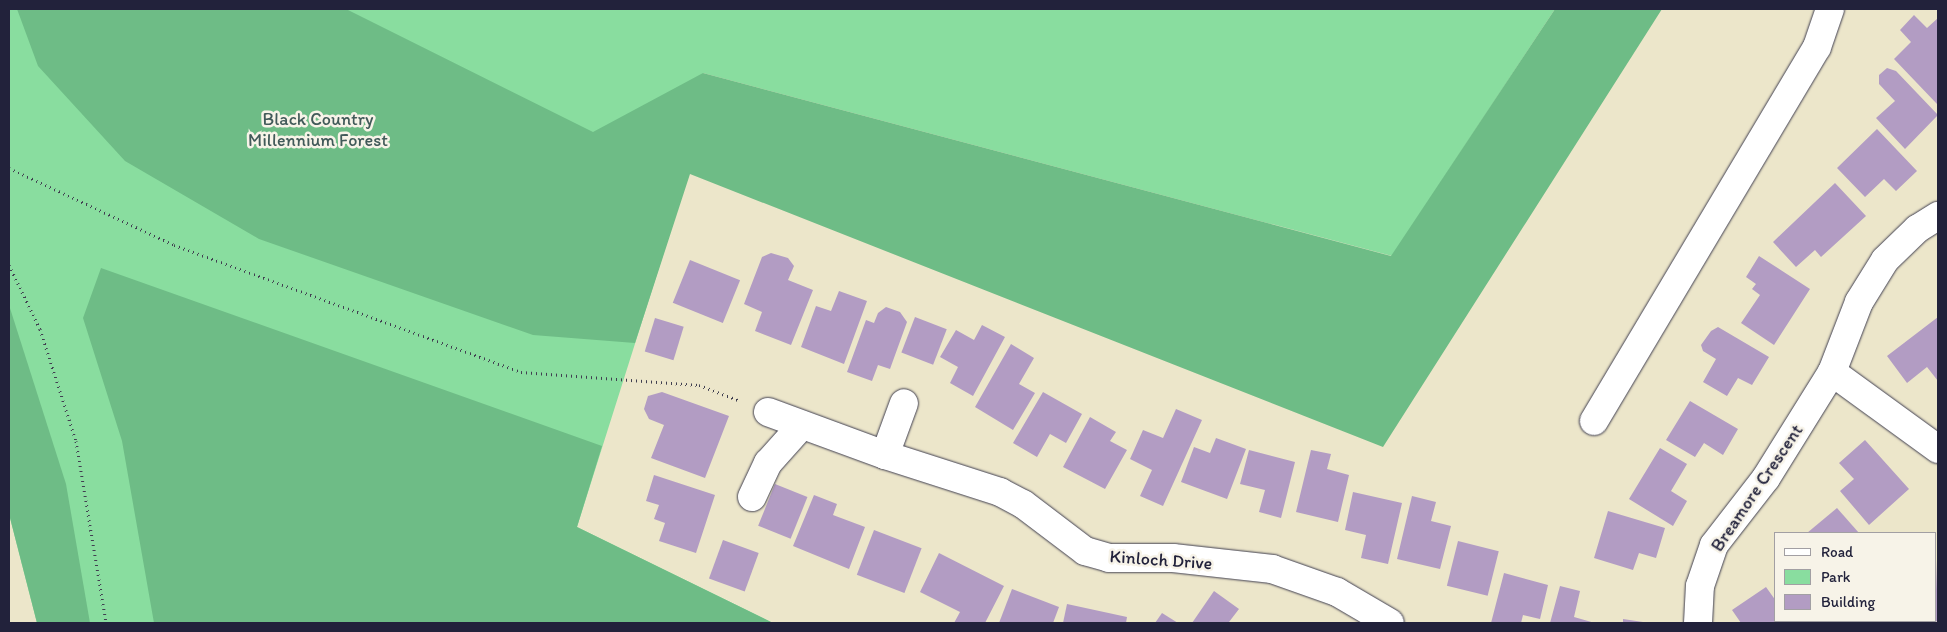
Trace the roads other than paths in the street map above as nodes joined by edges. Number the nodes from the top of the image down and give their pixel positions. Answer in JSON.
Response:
{"nodes":[{"id":1,"x":1830,"y":9,"type":"edge"},
{"id":2,"x":1938,"y":216,"type":"edge"},
{"id":3,"x":1832,"y":372,"type":"junction"},
{"id":4,"x":904,"y":403,"type":"dead end"},
{"id":5,"x":768,"y":412,"type":"road end"},
{"id":6,"x":1594,"y":421,"type":"dead end"},
{"id":7,"x":802,"y":425,"type":"junction"},
{"id":8,"x":1938,"y":449,"type":"edge"},
{"id":9,"x":885,"y":455,"type":"junction"},
{"id":10,"x":752,"y":497,"type":"dead end"},
{"id":11,"x":1390,"y":623,"type":"edge"},
{"id":12,"x":1698,"y":623,"type":"edge"}],
"edges":[{"from":1,"to":6,"type":"street"},
{"from":2,"to":3,"type":"street","name":"Breamore Crescent"},
{"from":3,"to":8,"type":"street"},
{"from":3,"to":12,"type":"street","name":"Breamore Crescent"},
{"from":4,"to":9,"type":"street"},
{"from":5,"to":7,"type":"street","name":"Kinloch Drive"},
{"from":7,"to":9,"type":"street","name":"Kinloch Drive"},
{"from":7,"to":10,"type":"street"},
{"from":9,"to":11,"type":"street","name":"Kinloch Drive"}]}
